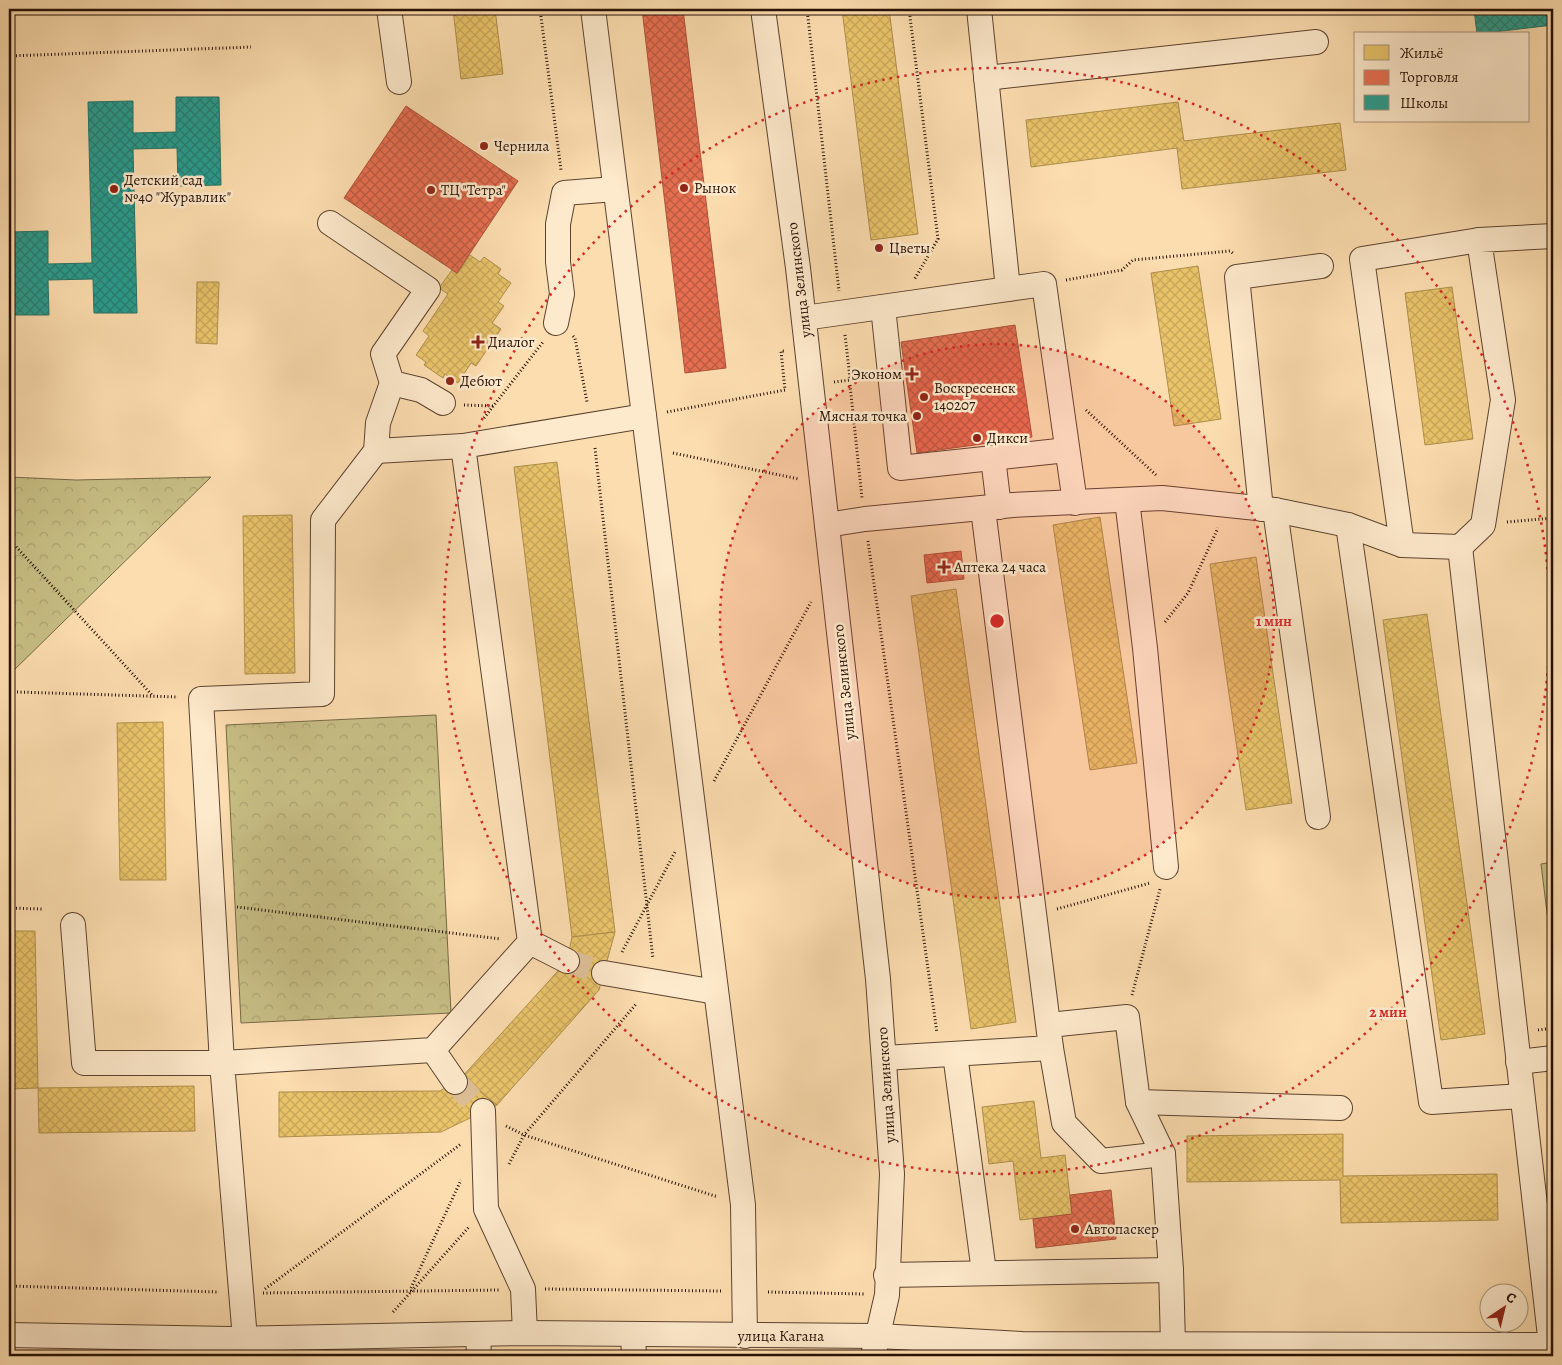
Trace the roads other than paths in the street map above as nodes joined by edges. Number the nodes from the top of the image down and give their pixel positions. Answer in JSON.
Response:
{"nodes":[{"id":1,"x":389,"y":9,"type":"edge"},
{"id":2,"x":592,"y":9,"type":"edge"},
{"id":3,"x":763,"y":9,"type":"edge"},
{"id":4,"x":979,"y":9,"type":"edge"},
{"id":5,"x":1316,"y":42,"type":"dead end"},
{"id":6,"x":986,"y":78,"type":"junction"},
{"id":7,"x":399,"y":82,"type":"dead end"},
{"id":8,"x":615,"y":189,"type":"junction"},
{"id":9,"x":330,"y":223,"type":"dead end"},
{"id":10,"x":1553,"y":236,"type":"edge"},
{"id":11,"x":1479,"y":240,"type":"junction"},
{"id":12,"x":1321,"y":266,"type":"dead end"},
{"id":13,"x":1008,"y":289,"type":"junction"},
{"id":14,"x":891,"y":306,"type":"junction"},
{"id":15,"x":804,"y":318,"type":"junction"},
{"id":16,"x":556,"y":323,"type":"road end"},
{"id":17,"x":392,"y":383,"type":"junction"},
{"id":18,"x":443,"y":403,"type":"road end"},
{"id":19,"x":644,"y":416,"type":"junction"},
{"id":20,"x":462,"y":446,"type":"junction"},
{"id":21,"x":1067,"y":450,"type":"junction"},
{"id":22,"x":376,"y":451,"type":"junction"},
{"id":23,"x":993,"y":458,"type":"junction"},
{"id":24,"x":1127,"y":500,"type":"junction"},
{"id":25,"x":1075,"y":503,"type":"junction"},
{"id":26,"x":991,"y":508,"type":"junction"},
{"id":27,"x":1268,"y":510,"type":"junction"},
{"id":28,"x":827,"y":525,"type":"junction"},
{"id":29,"x":1348,"y":525,"type":"junction"},
{"id":30,"x":1402,"y":545,"type":"junction"},
{"id":31,"x":1460,"y":547,"type":"junction"},
{"id":32,"x":1318,"y":817,"type":"dead end"},
{"id":33,"x":1161,"y":876,"type":"road end"},
{"id":34,"x":73,"y":925,"type":"dead end"},
{"id":35,"x":530,"y":942,"type":"junction"},
{"id":36,"x":567,"y":961,"type":"tunnel mouth"},
{"id":37,"x":607,"y":973,"type":"tunnel mouth"},
{"id":38,"x":716,"y":992,"type":"junction"},
{"id":39,"x":1050,"y":1036,"type":"junction"},
{"id":40,"x":432,"y":1050,"type":"junction"},
{"id":41,"x":947,"y":1055,"type":"junction"},
{"id":42,"x":884,"y":1058,"type":"junction"},
{"id":43,"x":1553,"y":1058,"type":"edge"},
{"id":44,"x":1518,"y":1062,"type":"junction"},
{"id":45,"x":222,"y":1063,"type":"junction"},
{"id":46,"x":455,"y":1082,"type":"tunnel mouth"},
{"id":47,"x":1522,"y":1096,"type":"junction"},
{"id":48,"x":1138,"y":1102,"type":"junction"},
{"id":49,"x":1340,"y":1108,"type":"dead end"},
{"id":50,"x":483,"y":1111,"type":"tunnel mouth"},
{"id":51,"x":1163,"y":1154,"type":"junction"},
{"id":52,"x":1171,"y":1270,"type":"junction"},
{"id":53,"x":984,"y":1272,"type":"junction"},
{"id":54,"x":887,"y":1285,"type":"junction"},
{"id":55,"x":525,"y":1334,"type":"junction"},
{"id":56,"x":9,"y":1335,"type":"edge"},
{"id":57,"x":745,"y":1336,"type":"junction"},
{"id":58,"x":245,"y":1339,"type":"junction"},
{"id":59,"x":1173,"y":1344,"type":"junction"},
{"id":60,"x":478,"y":1345,"type":"edge"},
{"id":61,"x":1552,"y":1345,"type":"edge"},
{"id":62,"x":633,"y":1346,"type":"edge"},
{"id":63,"x":876,"y":1346,"type":"edge"},
{"id":64,"x":203,"y":1348,"type":"edge"},
{"id":65,"x":1022,"y":1350,"type":"edge"},
{"id":66,"x":1344,"y":1350,"type":"edge"},
{"id":67,"x":1411,"y":1350,"type":"edge"},
{"id":68,"x":1501,"y":1350,"type":"edge"}],
"edges":[{"from":1,"to":7,"type":"street"},
{"from":2,"to":8,"type":"street"},
{"from":3,"to":15,"type":"street","name":"улица Зелинского"},
{"from":4,"to":6,"type":"street"},
{"from":5,"to":6,"type":"street"},
{"from":6,"to":13,"type":"street"},
{"from":8,"to":16,"type":"street"},
{"from":8,"to":19,"type":"street"},
{"from":9,"to":17,"type":"street"},
{"from":10,"to":11,"type":"street"},
{"from":11,"to":30,"type":"street"},
{"from":11,"to":31,"type":"street"},
{"from":12,"to":27,"type":"street"},
{"from":13,"to":14,"type":"street"},
{"from":13,"to":21,"type":"street"},
{"from":14,"to":15,"type":"street"},
{"from":14,"to":23,"type":"street"},
{"from":15,"to":28,"type":"street","name":"улица Зелинского"},
{"from":17,"to":18,"type":"street"},
{"from":17,"to":22,"type":"street"},
{"from":19,"to":20,"type":"street"},
{"from":19,"to":38,"type":"street"},
{"from":20,"to":22,"type":"street"},
{"from":20,"to":35,"type":"street"},
{"from":21,"to":23,"type":"street"},
{"from":21,"to":25,"type":"street"},
{"from":22,"to":45,"type":"street"},
{"from":23,"to":26,"type":"street"},
{"from":24,"to":25,"type":"street"},
{"from":24,"to":27,"type":"street"},
{"from":24,"to":33,"type":"street"},
{"from":25,"to":26,"type":"street"},
{"from":26,"to":28,"type":"street"},
{"from":26,"to":39,"type":"street"},
{"from":27,"to":29,"type":"street"},
{"from":27,"to":32,"type":"street"},
{"from":28,"to":42,"type":"street","name":"улица Зелинского"},
{"from":29,"to":30,"type":"street"},
{"from":29,"to":47,"type":"street"},
{"from":30,"to":31,"type":"street"},
{"from":31,"to":44,"type":"street"},
{"from":34,"to":45,"type":"street"},
{"from":35,"to":36,"type":"street"},
{"from":35,"to":40,"type":"street"},
{"from":37,"to":38,"type":"street"},
{"from":38,"to":57,"type":"street"},
{"from":39,"to":41,"type":"street"},
{"from":39,"to":48,"type":"street"},
{"from":39,"to":51,"type":"street"},
{"from":40,"to":45,"type":"street"},
{"from":40,"to":46,"type":"street"},
{"from":41,"to":42,"type":"street"},
{"from":41,"to":53,"type":"street"},
{"from":42,"to":54,"type":"street","name":"улица Зелинского"},
{"from":43,"to":44,"type":"street"},
{"from":44,"to":47,"type":"street"},
{"from":45,"to":58,"type":"street"},
{"from":47,"to":61,"type":"street"},
{"from":48,"to":49,"type":"street"},
{"from":48,"to":51,"type":"street"},
{"from":50,"to":55,"type":"street"},
{"from":51,"to":52,"type":"street"},
{"from":52,"to":53,"type":"street"},
{"from":52,"to":59,"type":"street"},
{"from":53,"to":54,"type":"street"},
{"from":54,"to":63,"type":"street","name":"улица Зелинского"},
{"from":55,"to":60,"type":"street","name":"улица Кагана"},
{"from":55,"to":62,"type":"street","name":"улица Кагана"},
{"from":56,"to":64,"type":"street","name":"улица Кагана"},
{"from":57,"to":62,"type":"street","name":"улица Кагана"},
{"from":57,"to":63,"type":"street","name":"улица Кагана"},
{"from":58,"to":60,"type":"street","name":"улица Кагана"},
{"from":58,"to":64,"type":"street","name":"улица Кагана"},
{"from":59,"to":65,"type":"street","name":"улица Кагана"},
{"from":59,"to":66,"type":"street","name":"улица Кагана"},
{"from":61,"to":68,"type":"street","name":"улица Кагана"},
{"from":63,"to":65,"type":"street","name":"улица Кагана"},
{"from":66,"to":67,"type":"street","name":"улица Кагана"},
{"from":67,"to":68,"type":"street","name":"улица Кагана"}]}
